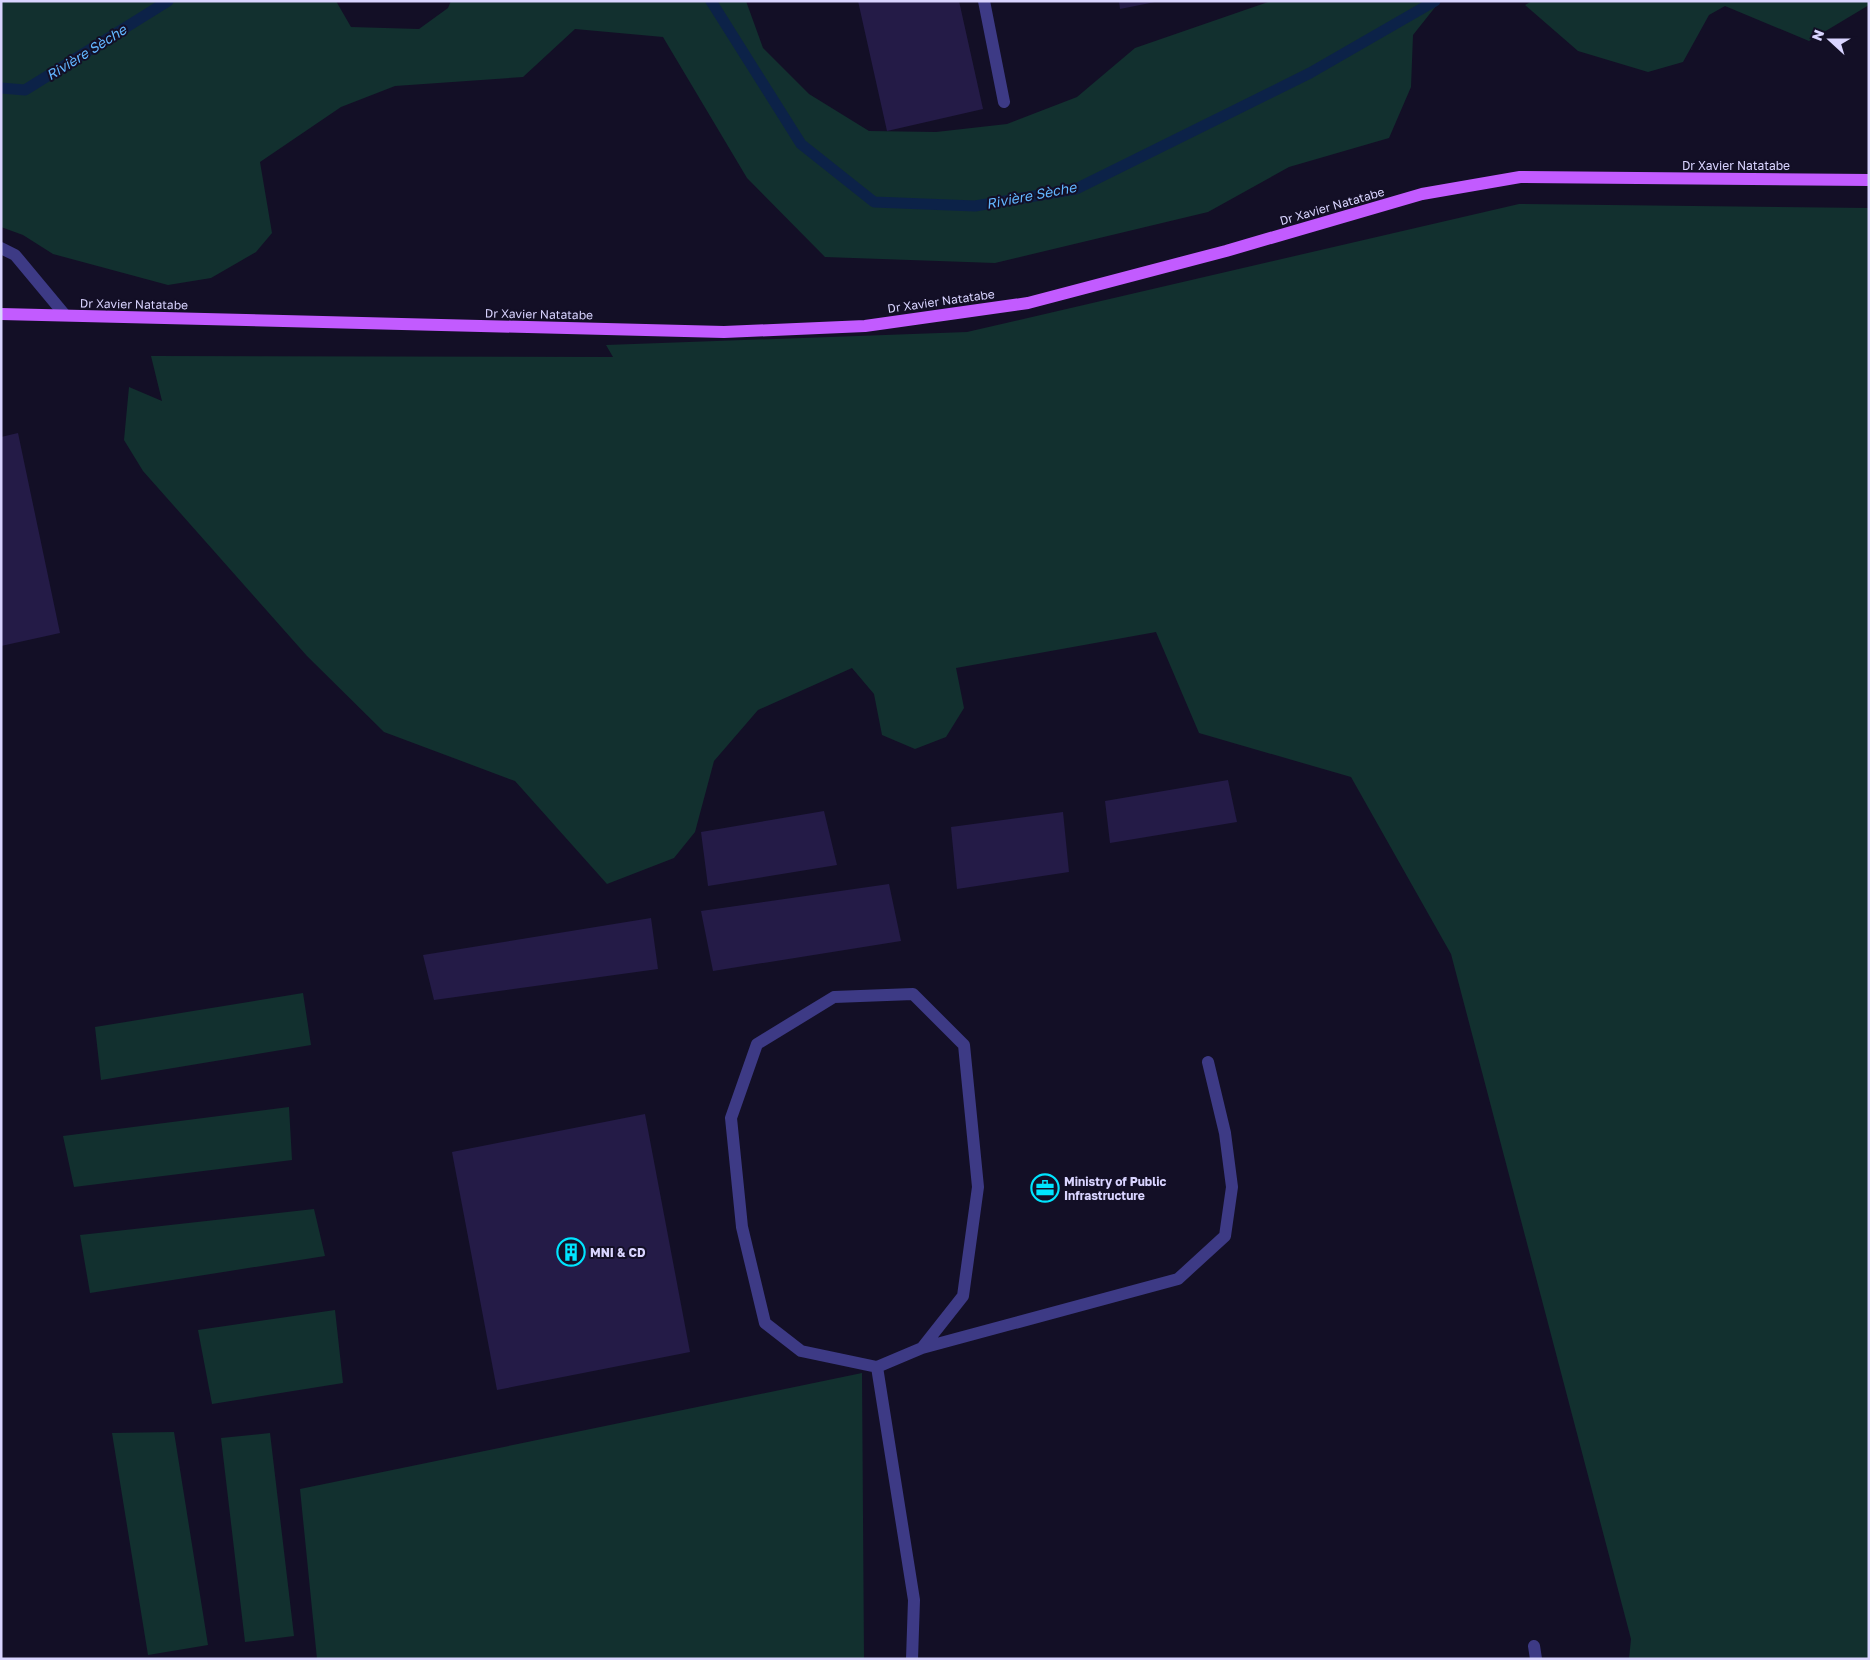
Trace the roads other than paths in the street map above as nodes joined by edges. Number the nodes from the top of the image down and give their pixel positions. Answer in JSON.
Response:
{"nodes":[{"id":1,"x":984,"y":1,"type":"edge"},
{"id":2,"x":1004,"y":102,"type":"dead end"},
{"id":3,"x":1869,"y":180,"type":"edge"},
{"id":4,"x":1,"y":248,"type":"edge"},
{"id":5,"x":1,"y":314,"type":"edge"},
{"id":6,"x":65,"y":316,"type":"junction"},
{"id":7,"x":1208,"y":1062,"type":"dead end"},
{"id":8,"x":922,"y":1348,"type":"junction"},
{"id":9,"x":877,"y":1368,"type":"junction"},
{"id":10,"x":912,"y":1659,"type":"edge"}],
"edges":[{"from":1,"to":2,"type":"street"},
{"from":3,"to":6,"type":"main road","name":"Dr Xavier Natatabe"},
{"from":4,"to":6,"type":"street"},
{"from":5,"to":6,"type":"main road","name":"Dr Xavier Natatabe"},
{"from":7,"to":8,"type":"street"},
{"from":8,"to":9,"type":"street"},
{"from":8,"to":9,"type":"street"},
{"from":9,"to":10,"type":"street"}]}
